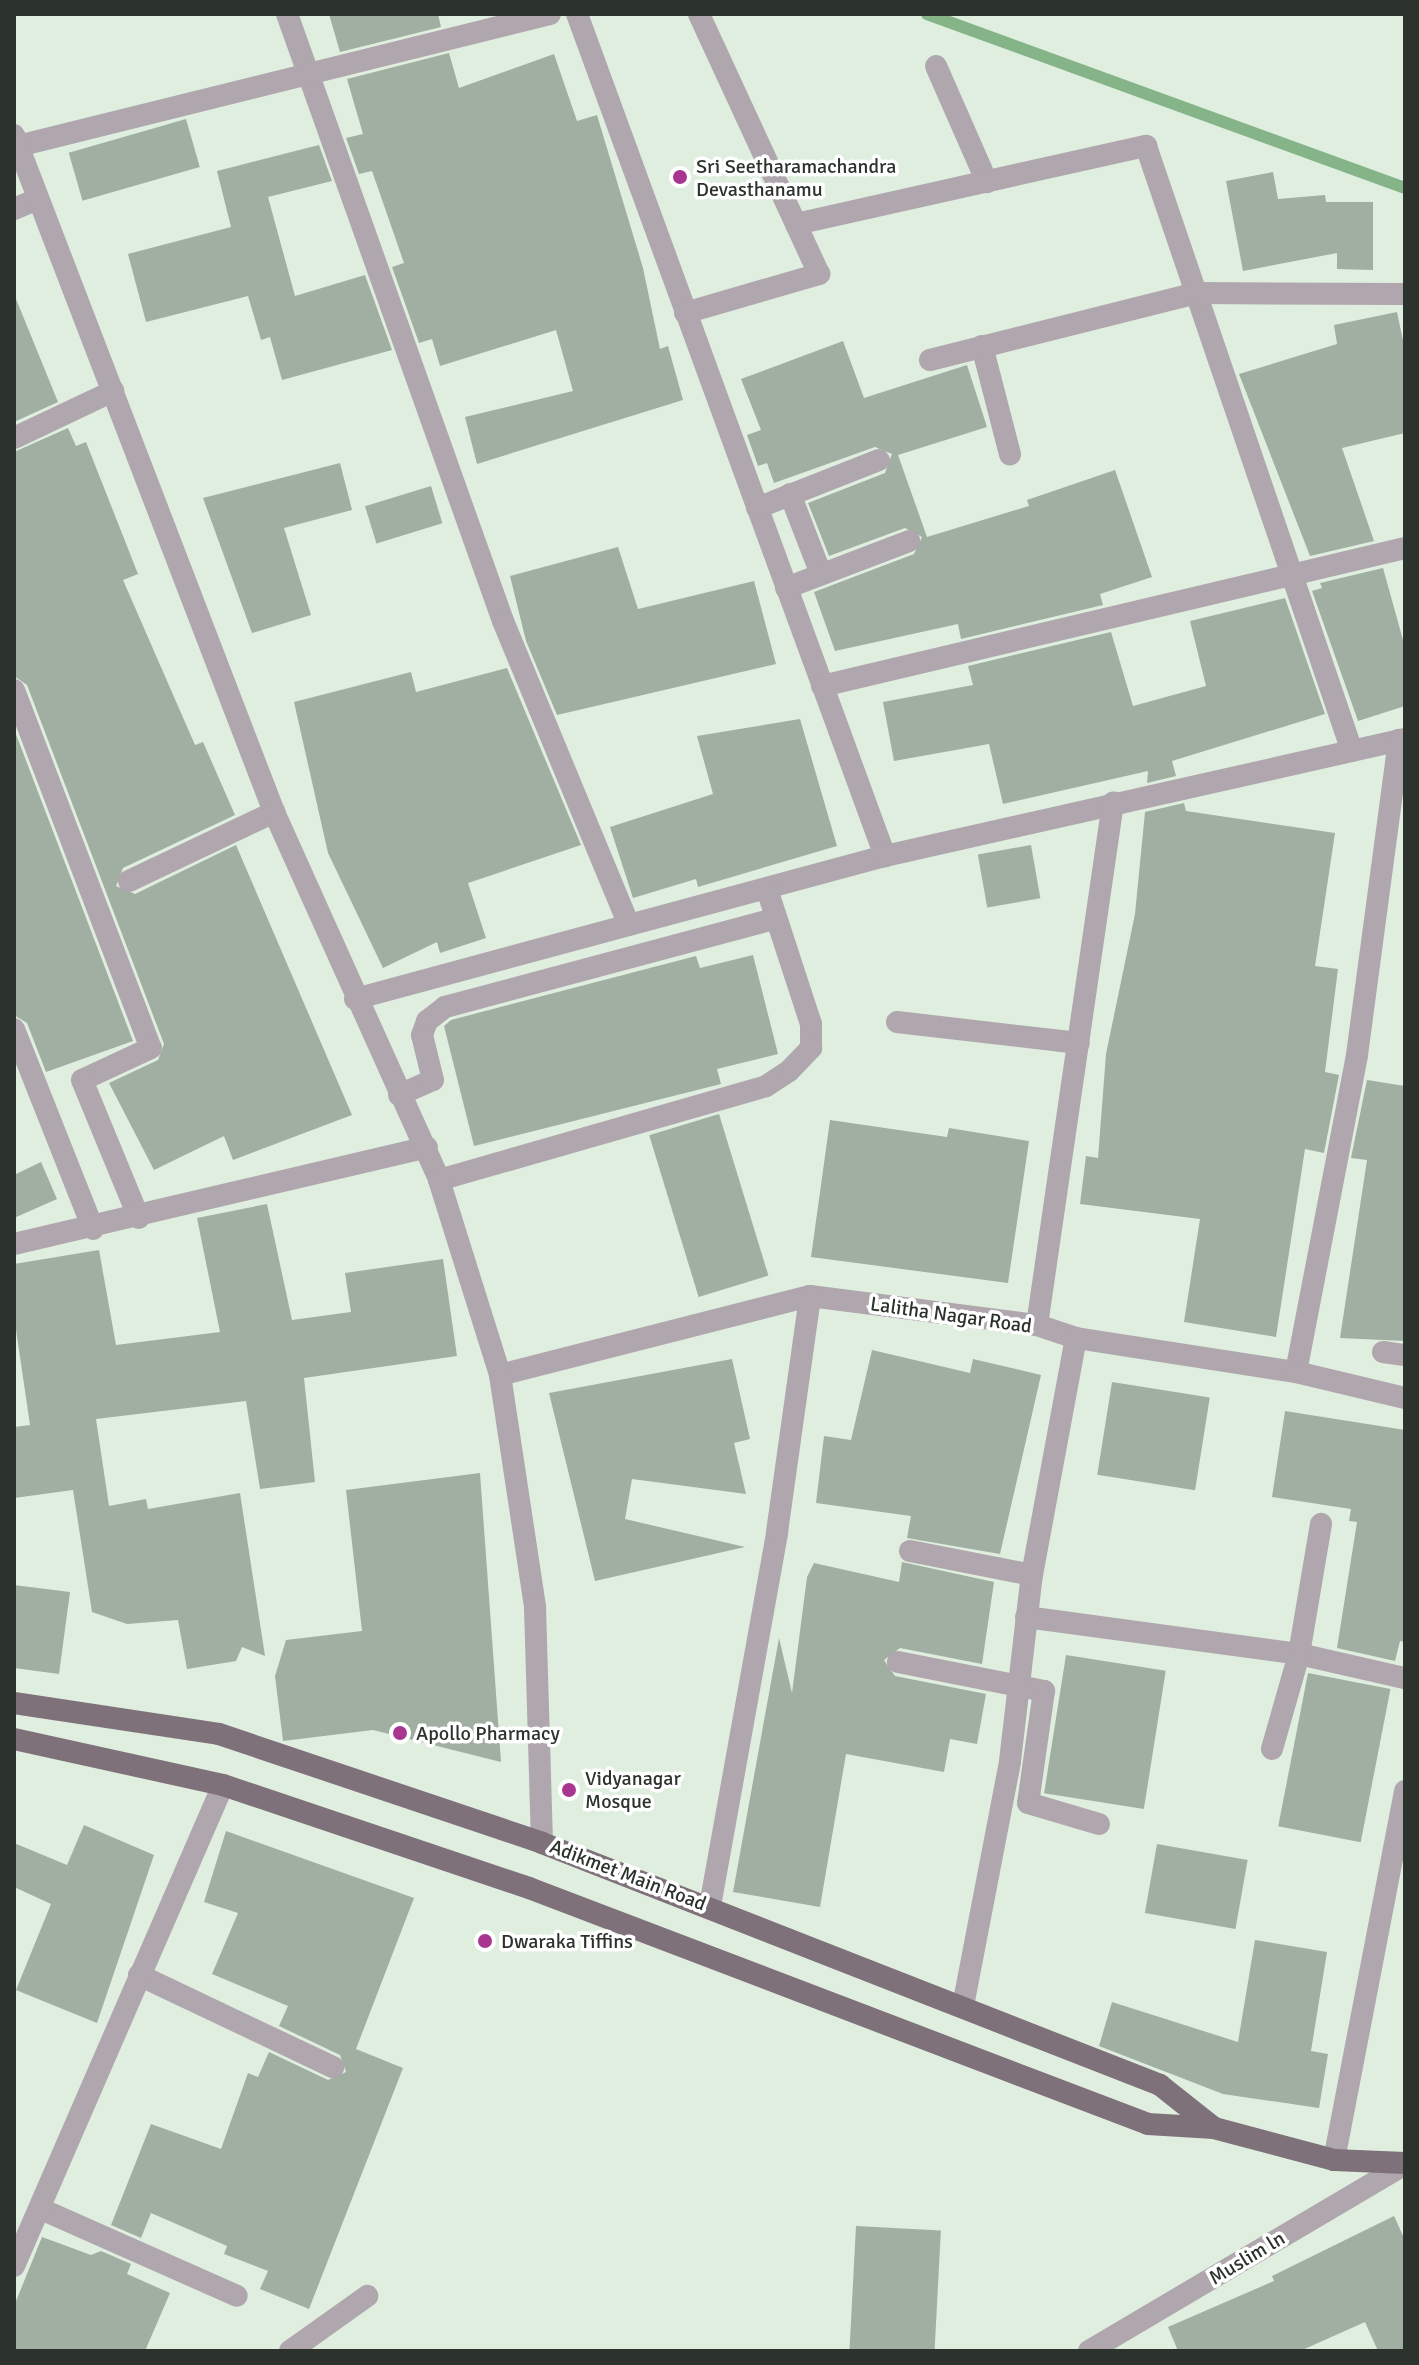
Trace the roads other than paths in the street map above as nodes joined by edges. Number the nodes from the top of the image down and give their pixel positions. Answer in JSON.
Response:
{"nodes":[{"id":1,"x":287,"y":14,"type":"edge"},
{"id":2,"x":550,"y":14,"type":"edge"},
{"id":3,"x":577,"y":14,"type":"edge"},
{"id":4,"x":699,"y":14,"type":"edge"},
{"id":5,"x":936,"y":66,"type":"dead end"},
{"id":6,"x":306,"y":72,"type":"junction"},
{"id":7,"x":16,"y":141,"type":"edge"},
{"id":8,"x":987,"y":182,"type":"junction"},
{"id":9,"x":38,"y":199,"type":"junction"},
{"id":10,"x":14,"y":209,"type":"edge"},
{"id":11,"x":796,"y":224,"type":"junction"},
{"id":12,"x":1196,"y":293,"type":"junction"},
{"id":13,"x":1405,"y":294,"type":"edge"},
{"id":14,"x":685,"y":313,"type":"junction"},
{"id":15,"x":982,"y":346,"type":"junction"},
{"id":16,"x":930,"y":360,"type":"dead end"},
{"id":17,"x":113,"y":391,"type":"junction"},
{"id":18,"x":14,"y":438,"type":"edge"},
{"id":19,"x":1010,"y":454,"type":"dead end"},
{"id":20,"x":879,"y":460,"type":"dead end"},
{"id":21,"x":790,"y":494,"type":"junction"},
{"id":22,"x":757,"y":508,"type":"junction"},
{"id":23,"x":909,"y":541,"type":"dead end"},
{"id":24,"x":1405,"y":548,"type":"edge"},
{"id":25,"x":821,"y":574,"type":"junction"},
{"id":26,"x":1293,"y":577,"type":"junction"},
{"id":27,"x":786,"y":588,"type":"junction"},
{"id":28,"x":822,"y":686,"type":"junction"},
{"id":29,"x":14,"y":690,"type":"edge"},
{"id":30,"x":1402,"y":740,"type":"edge"},
{"id":31,"x":1352,"y":751,"type":"junction"},
{"id":32,"x":1113,"y":803,"type":"junction"},
{"id":33,"x":274,"y":812,"type":"junction"},
{"id":34,"x":885,"y":856,"type":"junction"},
{"id":35,"x":129,"y":881,"type":"dead end"},
{"id":36,"x":767,"y":889,"type":"junction"},
{"id":37,"x":776,"y":918,"type":"junction"},
{"id":38,"x":629,"y":925,"type":"junction"},
{"id":39,"x":355,"y":999,"type":"junction"},
{"id":40,"x":897,"y":1022,"type":"dead end"},
{"id":41,"x":14,"y":1029,"type":"edge"},
{"id":42,"x":1079,"y":1043,"type":"junction"},
{"id":43,"x":399,"y":1095,"type":"junction"},
{"id":44,"x":427,"y":1147,"type":"junction"},
{"id":45,"x":439,"y":1180,"type":"junction"},
{"id":46,"x":139,"y":1218,"type":"junction"},
{"id":47,"x":93,"y":1229,"type":"junction"},
{"id":48,"x":14,"y":1244,"type":"edge"},
{"id":49,"x":810,"y":1296,"type":"junction"},
{"id":50,"x":1037,"y":1325,"type":"junction"},
{"id":51,"x":1076,"y":1338,"type":"junction"},
{"id":52,"x":1296,"y":1372,"type":"junction"},
{"id":53,"x":500,"y":1375,"type":"junction"},
{"id":54,"x":1405,"y":1398,"type":"edge"},
{"id":55,"x":1321,"y":1524,"type":"dead end"},
{"id":56,"x":910,"y":1551,"type":"dead end"},
{"id":57,"x":1032,"y":1575,"type":"junction"},
{"id":58,"x":1026,"y":1617,"type":"junction"},
{"id":59,"x":1299,"y":1654,"type":"junction"},
{"id":60,"x":898,"y":1662,"type":"dead end"},
{"id":61,"x":1405,"y":1678,"type":"edge"},
{"id":62,"x":1016,"y":1686,"type":"junction"},
{"id":63,"x":14,"y":1703,"type":"edge"},
{"id":64,"x":14,"y":1739,"type":"edge"},
{"id":65,"x":1272,"y":1749,"type":"dead end"},
{"id":66,"x":1010,"y":1761,"type":"junction"},
{"id":67,"x":1037,"y":1766,"type":"junction"},
{"id":68,"x":223,"y":1785,"type":"junction"},
{"id":69,"x":1405,"y":1791,"type":"edge"},
{"id":70,"x":1099,"y":1824,"type":"dead end"},
{"id":71,"x":542,"y":1843,"type":"junction"},
{"id":72,"x":710,"y":1906,"type":"junction"},
{"id":73,"x":139,"y":1975,"type":"junction"},
{"id":74,"x":963,"y":2006,"type":"junction"},
{"id":75,"x":333,"y":2067,"type":"dead end"},
{"id":76,"x":1214,"y":2128,"type":"junction"},
{"id":77,"x":1334,"y":2160,"type":"junction"},
{"id":78,"x":1405,"y":2164,"type":"edge"},
{"id":79,"x":41,"y":2209,"type":"junction"},
{"id":80,"x":14,"y":2266,"type":"edge"},
{"id":81,"x":237,"y":2296,"type":"dead end"},
{"id":82,"x":367,"y":2296,"type":"dead end"},
{"id":83,"x":290,"y":2351,"type":"edge"},
{"id":84,"x":1089,"y":2351,"type":"edge"}],
"edges":[{"from":1,"to":6,"type":"street"},
{"from":2,"to":6,"type":"street"},
{"from":3,"to":14,"type":"street"},
{"from":4,"to":11,"type":"street"},
{"from":5,"to":8,"type":"street"},
{"from":6,"to":7,"type":"street"},
{"from":6,"to":38,"type":"street"},
{"from":7,"to":9,"type":"street"},
{"from":8,"to":11,"type":"street"},
{"from":8,"to":12,"type":"street"},
{"from":9,"to":10,"type":"street"},
{"from":9,"to":17,"type":"street"},
{"from":11,"to":14,"type":"street"},
{"from":12,"to":13,"type":"street"},
{"from":12,"to":15,"type":"street"},
{"from":12,"to":26,"type":"street"},
{"from":14,"to":22,"type":"street"},
{"from":15,"to":16,"type":"street"},
{"from":15,"to":19,"type":"street"},
{"from":17,"to":18,"type":"street"},
{"from":17,"to":33,"type":"street"},
{"from":20,"to":21,"type":"street"},
{"from":21,"to":22,"type":"street"},
{"from":21,"to":25,"type":"street"},
{"from":22,"to":27,"type":"street"},
{"from":23,"to":25,"type":"street"},
{"from":24,"to":26,"type":"street"},
{"from":25,"to":27,"type":"street"},
{"from":26,"to":28,"type":"street"},
{"from":26,"to":31,"type":"street"},
{"from":27,"to":28,"type":"street"},
{"from":28,"to":34,"type":"street"},
{"from":29,"to":46,"type":"street"},
{"from":30,"to":31,"type":"street"},
{"from":30,"to":52,"type":"street"},
{"from":31,"to":32,"type":"street"},
{"from":32,"to":34,"type":"street"},
{"from":32,"to":42,"type":"street"},
{"from":33,"to":35,"type":"street"},
{"from":33,"to":39,"type":"street"},
{"from":34,"to":36,"type":"street"},
{"from":36,"to":37,"type":"street"},
{"from":36,"to":38,"type":"street"},
{"from":37,"to":43,"type":"street"},
{"from":37,"to":45,"type":"street"},
{"from":38,"to":39,"type":"street"},
{"from":39,"to":43,"type":"street"},
{"from":40,"to":42,"type":"street"},
{"from":41,"to":47,"type":"street"},
{"from":42,"to":50,"type":"street"},
{"from":43,"to":44,"type":"street"},
{"from":44,"to":45,"type":"street"},
{"from":44,"to":46,"type":"street"},
{"from":45,"to":53,"type":"street"},
{"from":46,"to":47,"type":"street"},
{"from":47,"to":48,"type":"street"},
{"from":49,"to":50,"type":"street","name":"Lalitha Nagar Road"},
{"from":49,"to":53,"type":"street","name":"Lalitha Nagar Road"},
{"from":49,"to":72,"type":"street"},
{"from":50,"to":51,"type":"street","name":"Lalitha Nagar Road"},
{"from":51,"to":52,"type":"street","name":"Lalitha Nagar Road"},
{"from":51,"to":57,"type":"street"},
{"from":52,"to":54,"type":"street","name":"Lalitha Nagar Road"},
{"from":53,"to":71,"type":"street"},
{"from":55,"to":59,"type":"street"},
{"from":56,"to":57,"type":"street"},
{"from":57,"to":58,"type":"street"},
{"from":58,"to":59,"type":"street"},
{"from":58,"to":62,"type":"street"},
{"from":59,"to":61,"type":"street"},
{"from":59,"to":65,"type":"street"},
{"from":60,"to":62,"type":"street"},
{"from":62,"to":66,"type":"street"},
{"from":62,"to":67,"type":"street"},
{"from":63,"to":71,"type":"main road","name":"Adikmet Main Road"},
{"from":64,"to":68,"type":"main road","name":"Adikmet Main Road"},
{"from":66,"to":67,"type":"street"},
{"from":66,"to":74,"type":"street"},
{"from":67,"to":70,"type":"street"},
{"from":68,"to":73,"type":"street"},
{"from":68,"to":76,"type":"main road","name":"Adikmet Main Road"},
{"from":69,"to":77,"type":"street"},
{"from":71,"to":72,"type":"main road","name":"Adikmet Main Road"},
{"from":72,"to":74,"type":"main road","name":"Adikmet Main Road"},
{"from":73,"to":75,"type":"street"},
{"from":73,"to":79,"type":"street"},
{"from":74,"to":76,"type":"main road","name":"Adikmet Main Road"},
{"from":76,"to":77,"type":"main road","name":"Adikmet Main Road"},
{"from":77,"to":78,"type":"main road","name":"Adikmet Main Road"},
{"from":78,"to":84,"type":"street","name":"Muslim ln"},
{"from":79,"to":80,"type":"street"},
{"from":79,"to":81,"type":"street"},
{"from":82,"to":83,"type":"street"}]}
